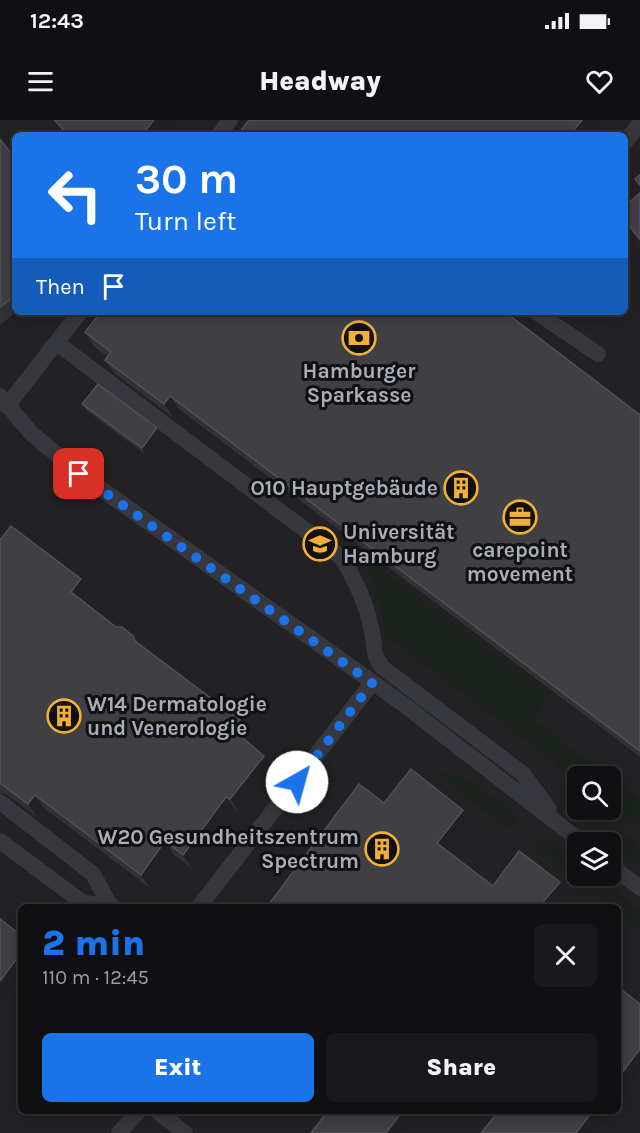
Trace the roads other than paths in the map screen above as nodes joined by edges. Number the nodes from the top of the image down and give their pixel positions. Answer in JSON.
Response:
{"nodes":[{"id":1,"x":640,"y":123,"type":"edge"},
{"id":2,"x":628,"y":138,"type":"edge"},
{"id":3,"x":78,"y":315,"type":"edge"},
{"id":4,"x":540,"y":315,"type":"edge"},
{"id":5,"x":57,"y":343,"type":"junction"},
{"id":6,"x":598,"y":354,"type":"dead end"},
{"id":7,"x":3,"y":401,"type":"edge"},
{"id":8,"x":372,"y":683,"type":"junction"},
{"id":9,"x":0,"y":802,"type":"edge"},
{"id":10,"x":562,"y":826,"type":"junction"},
{"id":11,"x":569,"y":832,"type":"edge"},
{"id":12,"x":0,"y":841,"type":"edge"},
{"id":13,"x":621,"y":873,"type":"edge"},
{"id":14,"x":640,"y":888,"type":"edge"},
{"id":15,"x":94,"y":904,"type":"edge"},
{"id":16,"x":110,"y":904,"type":"edge"},
{"id":17,"x":201,"y":904,"type":"edge"},
{"id":18,"x":136,"y":1114,"type":"edge"},
{"id":19,"x":161,"y":1114,"type":"edge"},
{"id":20,"x":119,"y":1133,"type":"edge"},
{"id":21,"x":185,"y":1133,"type":"edge"}],
"edges":[{"from":1,"to":2,"type":"lane"},
{"from":3,"to":5,"type":"lane"},
{"from":4,"to":6,"type":"lane"},
{"from":5,"to":7,"type":"lane"},
{"from":5,"to":10,"type":"lane"},
{"from":7,"to":8,"type":"lane"},
{"from":8,"to":10,"type":"lane"},
{"from":8,"to":17,"type":"lane"},
{"from":9,"to":16,"type":"lane"},
{"from":10,"to":11,"type":"lane"},
{"from":12,"to":15,"type":"lane"},
{"from":13,"to":14,"type":"lane"},
{"from":18,"to":20,"type":"lane"},
{"from":19,"to":21,"type":"lane"}]}
